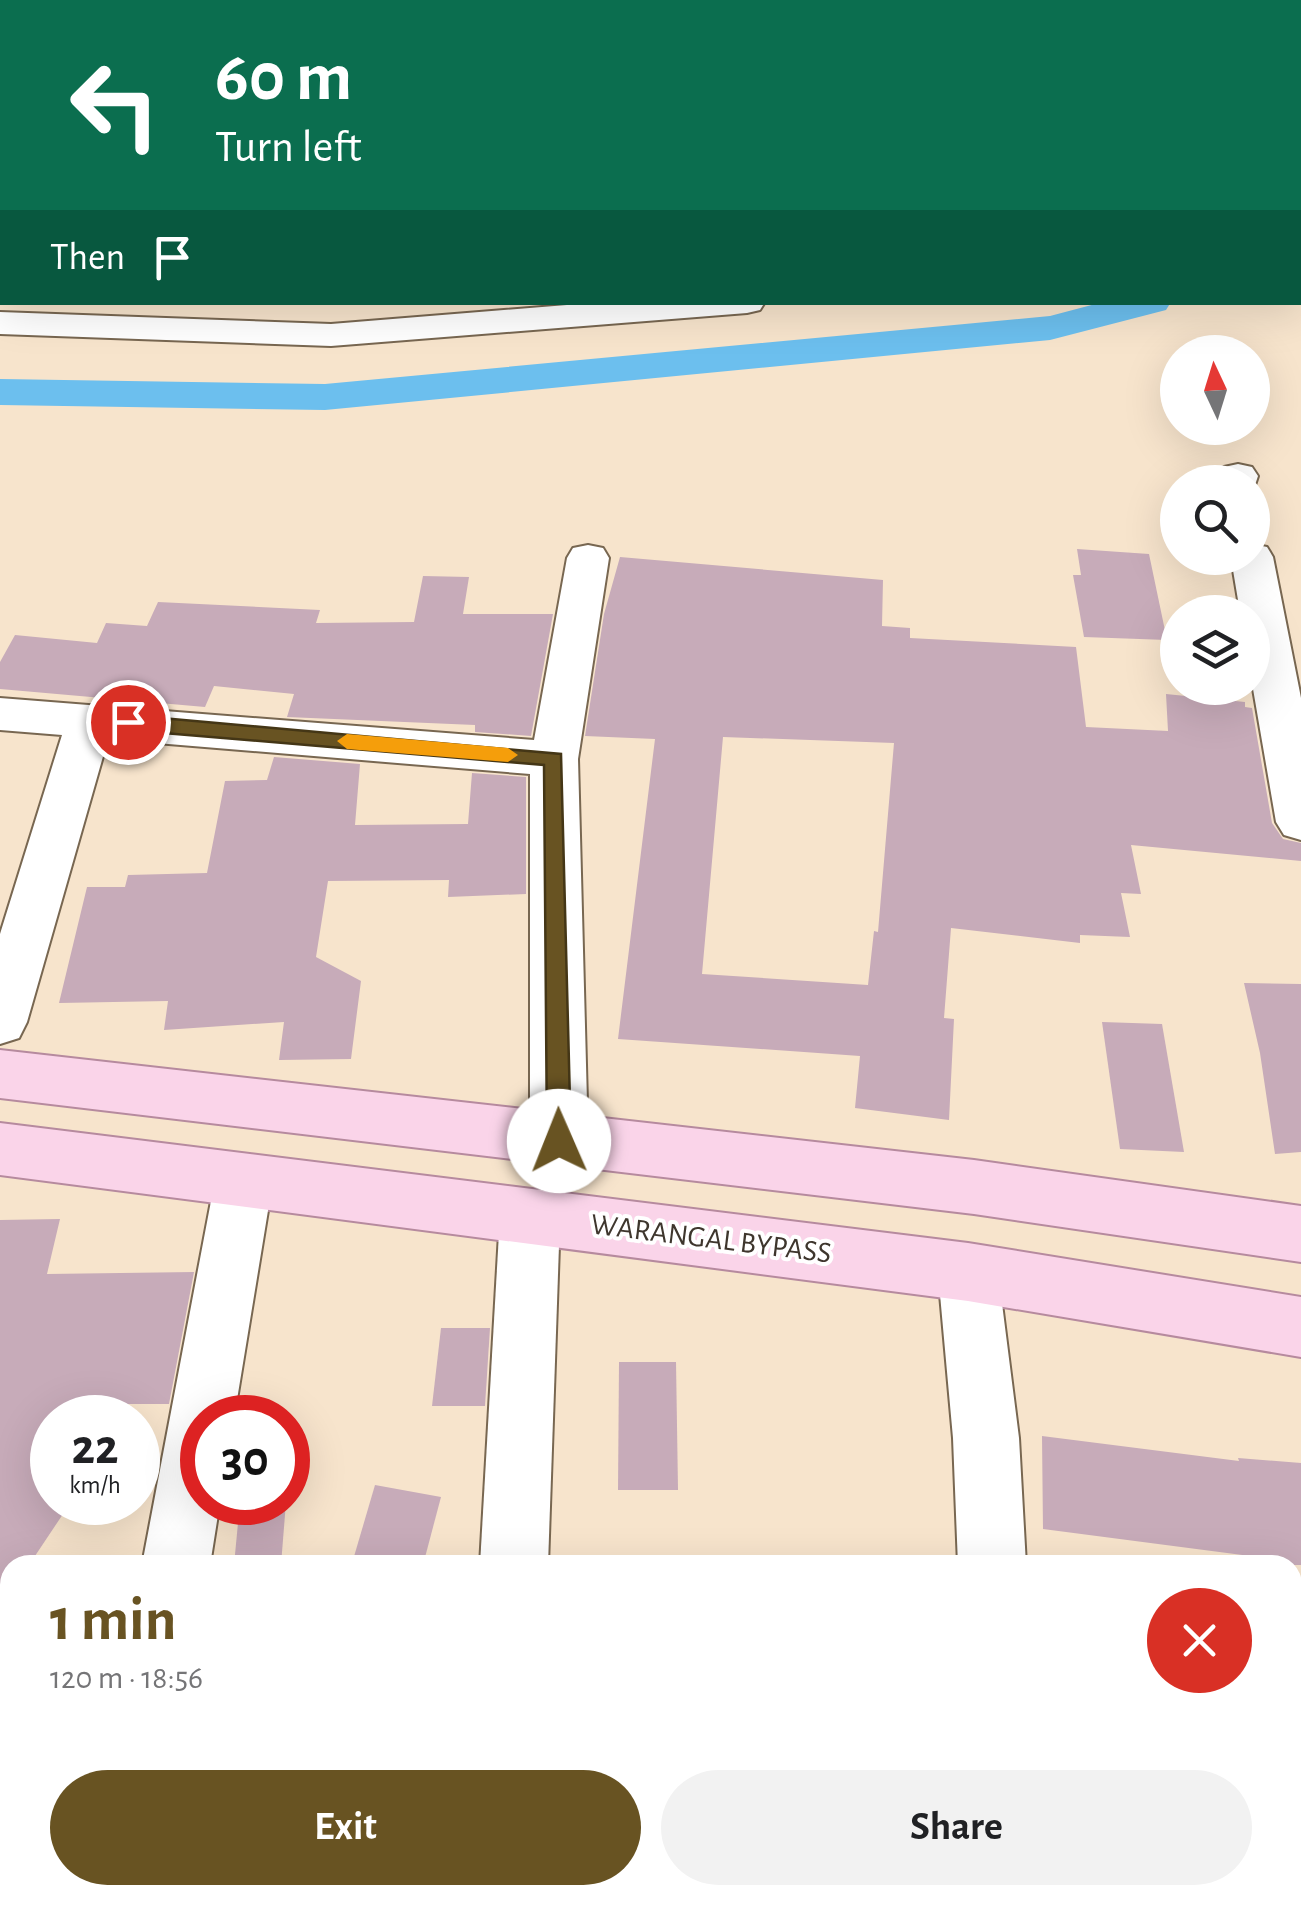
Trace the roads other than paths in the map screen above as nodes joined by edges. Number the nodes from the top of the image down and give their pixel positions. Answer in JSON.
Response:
{"nodes":[{"id":1,"x":710,"y":305,"type":"edge"},
{"id":2,"x":0,"y":323,"type":"edge"},
{"id":3,"x":588,"y":558,"type":"dead end"},
{"id":4,"x":1255,"y":575,"type":"edge"},
{"id":5,"x":0,"y":714,"type":"edge"},
{"id":6,"x":90,"y":719,"type":"junction"},
{"id":7,"x":554,"y":759,"type":"junction"},
{"id":8,"x":1301,"y":822,"type":"edge"},
{"id":9,"x":0,"y":1022,"type":"edge"},
{"id":10,"x":0,"y":1074,"type":"edge"},
{"id":11,"x":559,"y":1141,"type":"junction"},
{"id":12,"x":0,"y":1150,"type":"edge"},
{"id":13,"x":244,"y":1180,"type":"junction"},
{"id":14,"x":530,"y":1216,"type":"junction"},
{"id":15,"x":1301,"y":1234,"type":"edge"},
{"id":16,"x":968,"y":1272,"type":"junction"},
{"id":17,"x":1301,"y":1327,"type":"edge"},
{"id":18,"x":178,"y":1555,"type":"edge"},
{"id":19,"x":514,"y":1555,"type":"edge"},
{"id":20,"x":992,"y":1555,"type":"edge"}],
"edges":[{"from":1,"to":2,"type":"street"},
{"from":3,"to":7,"type":"street"},
{"from":4,"to":8,"type":"street"},
{"from":5,"to":6,"type":"street"},
{"from":6,"to":7,"type":"street"},
{"from":6,"to":9,"type":"street"},
{"from":7,"to":11,"type":"street"},
{"from":10,"to":11,"type":"main road"},
{"from":11,"to":15,"type":"main road"},
{"from":12,"to":13,"type":"main road","name":"WARANGAL BYPASS"},
{"from":13,"to":14,"type":"main road","name":"WARANGAL BYPASS"},
{"from":13,"to":18,"type":"street"},
{"from":14,"to":16,"type":"main road","name":"WARANGAL BYPASS"},
{"from":14,"to":19,"type":"street"},
{"from":16,"to":17,"type":"main road","name":"WARANGAL BYPASS"},
{"from":16,"to":20,"type":"street"}]}
